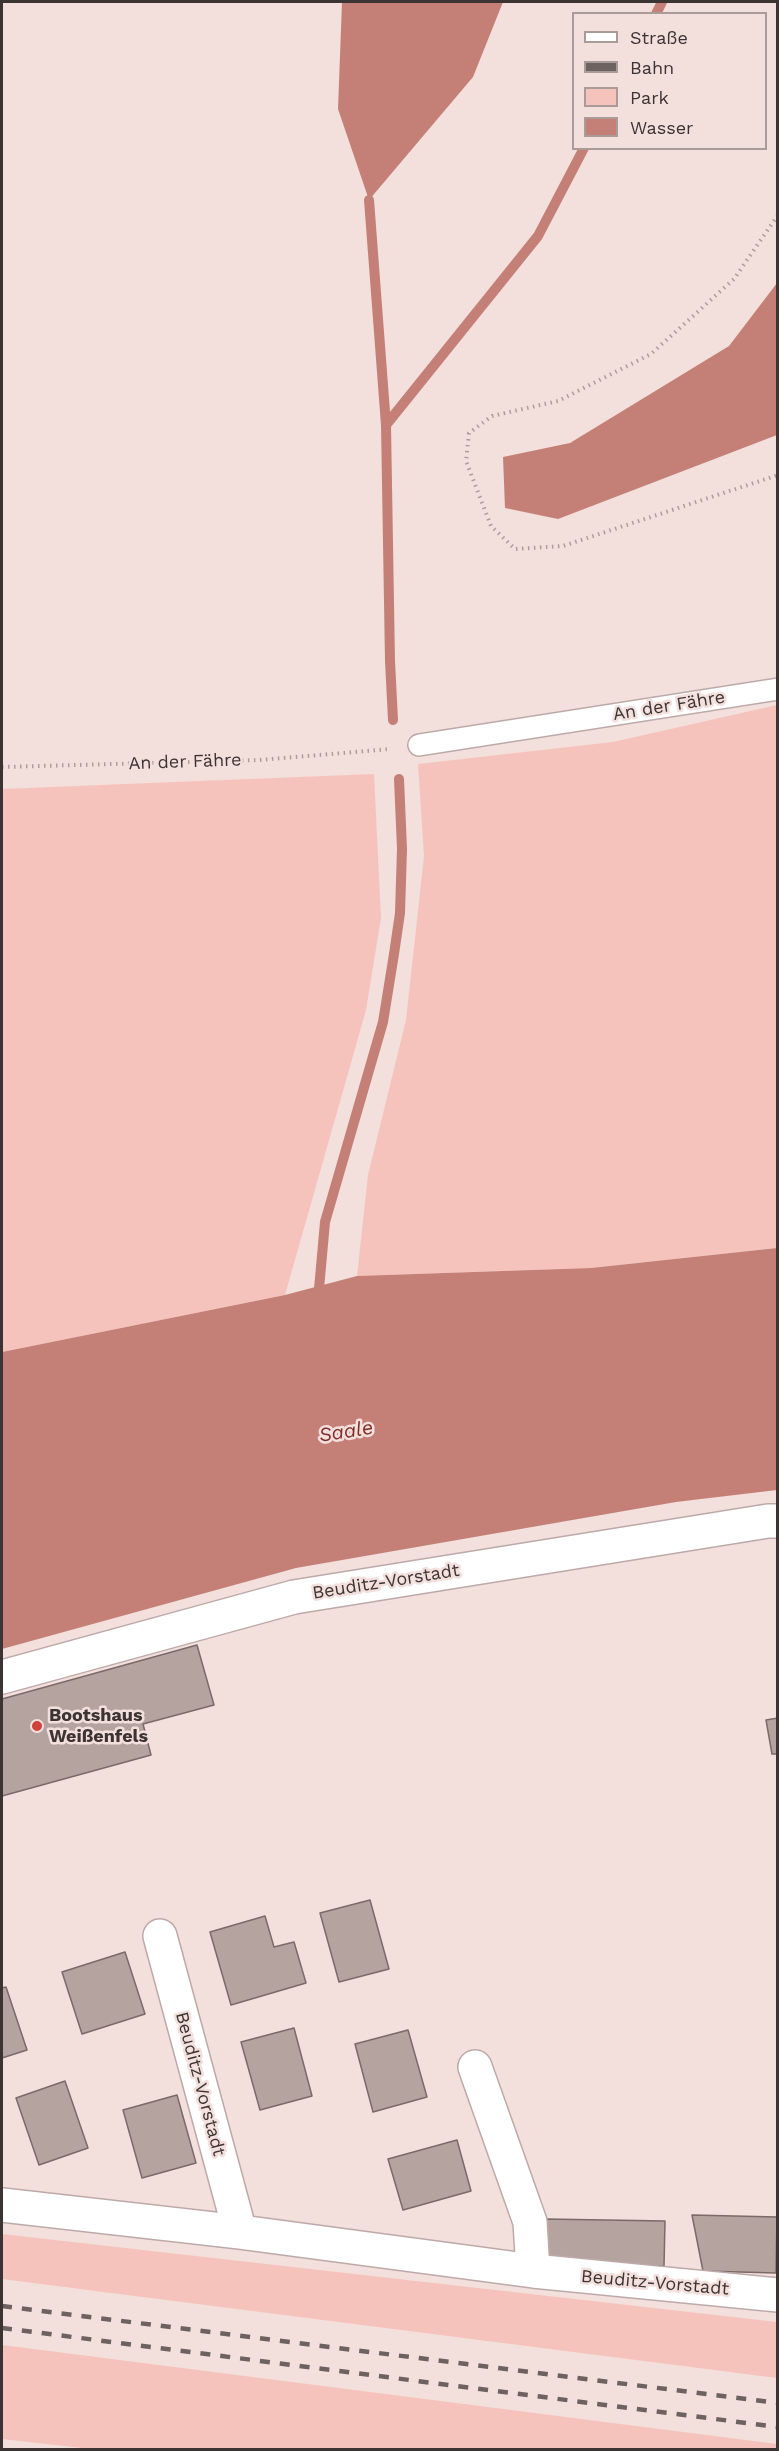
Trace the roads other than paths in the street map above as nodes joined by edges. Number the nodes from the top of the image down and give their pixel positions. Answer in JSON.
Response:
{"nodes":[{"id":1,"x":777,"y":688,"type":"edge"},
{"id":2,"x":419,"y":745,"type":"dead end"},
{"id":3,"x":777,"y":1521,"type":"edge"},
{"id":4,"x":2,"y":1677,"type":"edge"},
{"id":5,"x":160,"y":1936,"type":"dead end"},
{"id":6,"x":475,"y":2067,"type":"dead end"},
{"id":7,"x":2,"y":2205,"type":"edge"},
{"id":8,"x":240,"y":2232,"type":"junction"},
{"id":9,"x":533,"y":2271,"type":"junction"},
{"id":10,"x":777,"y":2295,"type":"edge"}],
"edges":[{"from":1,"to":2,"type":"lane","name":"An der Fähre"},
{"from":3,"to":4,"type":"street","name":"Beuditz-Vorstadt"},
{"from":5,"to":8,"type":"street","name":"Beuditz-Vorstadt"},
{"from":6,"to":9,"type":"street"},
{"from":7,"to":8,"type":"street","name":"Beuditz-Vorstadt"},
{"from":8,"to":9,"type":"street","name":"Beuditz-Vorstadt"},
{"from":9,"to":10,"type":"street","name":"Beuditz-Vorstadt"}]}
